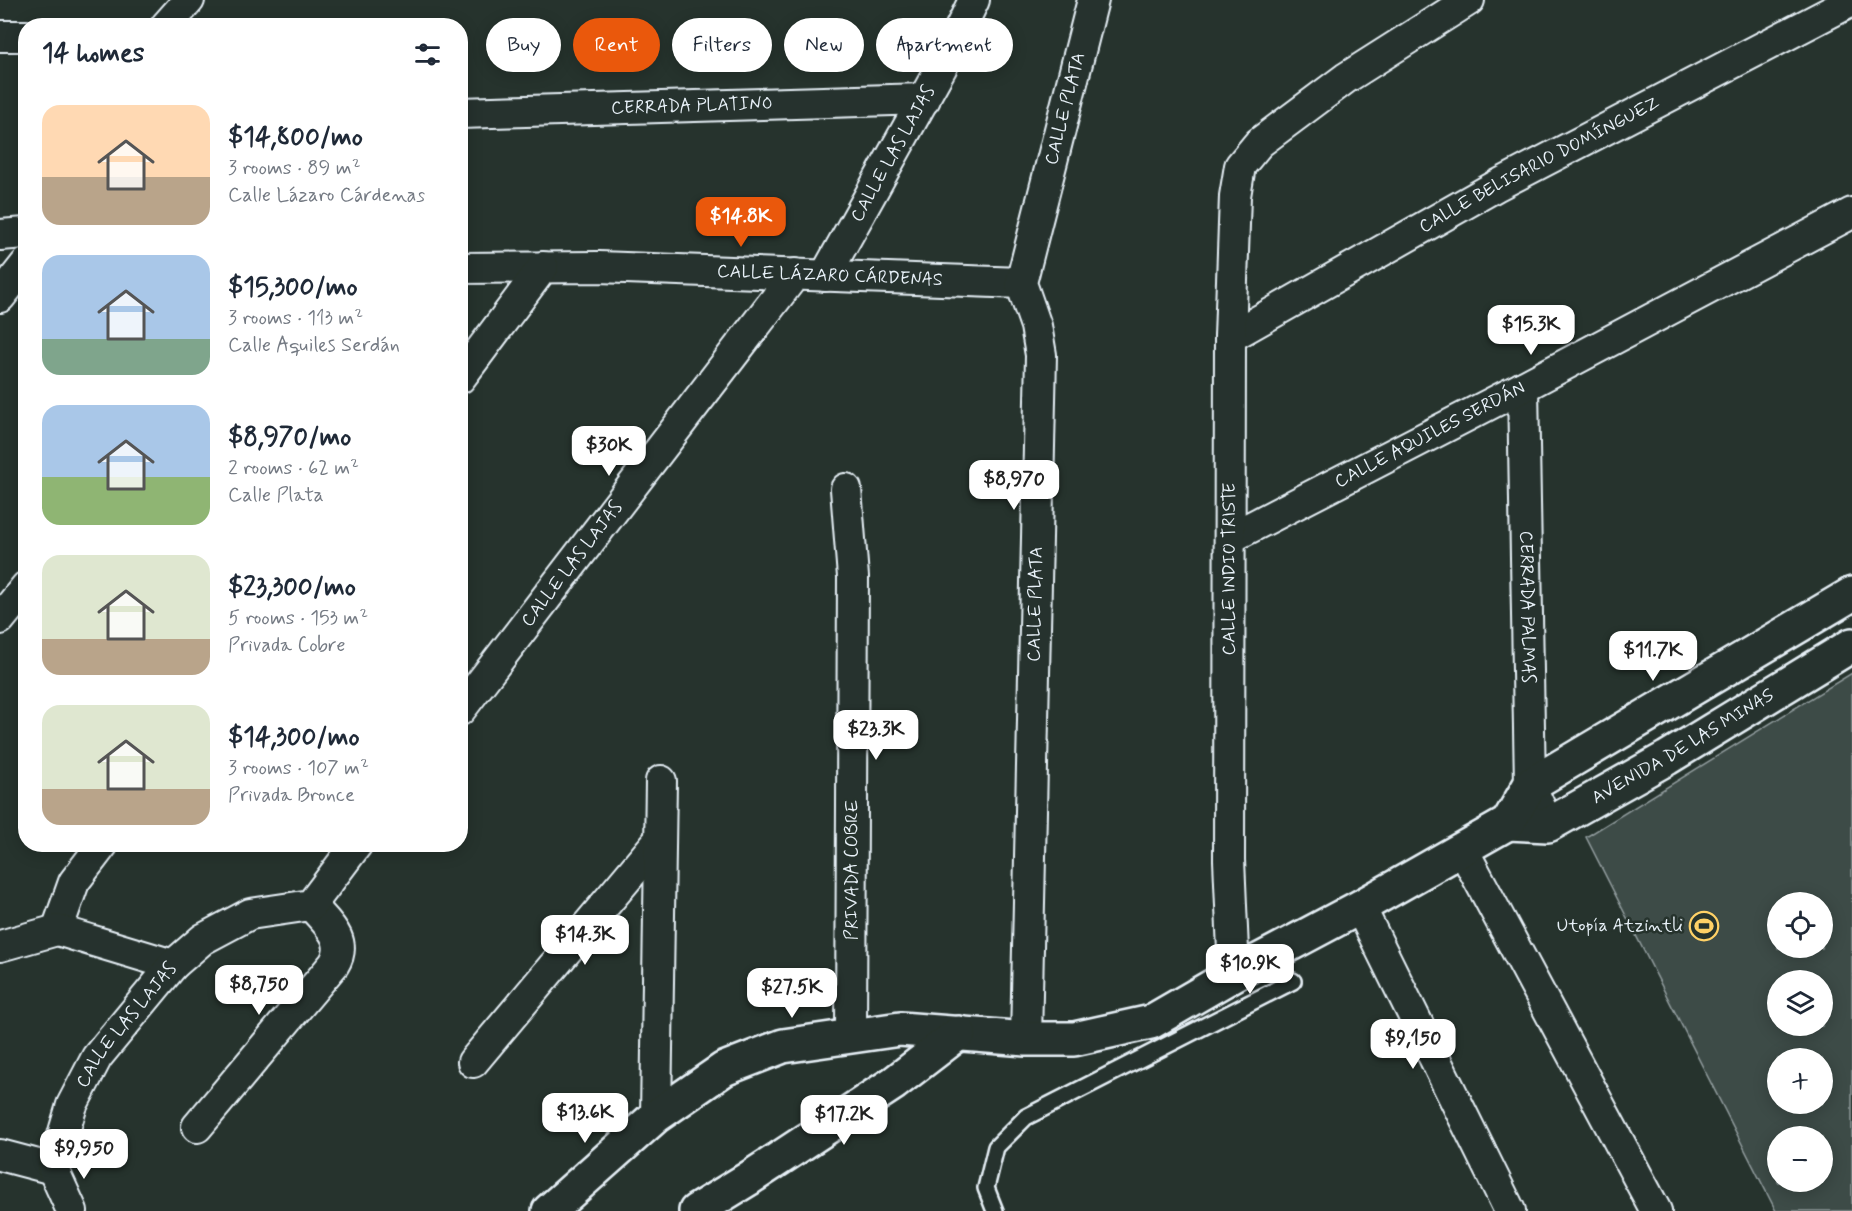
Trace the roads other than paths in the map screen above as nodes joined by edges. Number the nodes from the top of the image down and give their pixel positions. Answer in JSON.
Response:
{"nodes":[{"id":1,"x":189,"y":0,"type":"edge"},
{"id":2,"x":974,"y":0,"type":"edge"},
{"id":3,"x":1093,"y":0,"type":"edge"},
{"id":4,"x":1469,"y":0,"type":"edge"},
{"id":5,"x":1852,"y":0,"type":"edge"},
{"id":6,"x":173,"y":18,"type":"edge"},
{"id":7,"x":0,"y":36,"type":"edge"},
{"id":8,"x":18,"y":36,"type":"edge"},
{"id":9,"x":925,"y":99,"type":"junction"},
{"id":10,"x":468,"y":113,"type":"edge"},
{"id":11,"x":1852,"y":213,"type":"edge"},
{"id":12,"x":18,"y":234,"type":"edge"},
{"id":13,"x":0,"y":235,"type":"edge"},
{"id":14,"x":543,"y":267,"type":"junction"},
{"id":15,"x":468,"y":268,"type":"edge"},
{"id":16,"x":18,"y":274,"type":"edge"},
{"id":17,"x":795,"y":274,"type":"junction"},
{"id":18,"x":825,"y":276,"type":"junction"},
{"id":19,"x":1022,"y":282,"type":"junction"},
{"id":20,"x":0,"y":297,"type":"edge"},
{"id":21,"x":1230,"y":338,"type":"junction"},
{"id":22,"x":468,"y":367,"type":"edge"},
{"id":23,"x":1523,"y":387,"type":"junction"},
{"id":24,"x":846,"y":489,"type":"dead end"},
{"id":25,"x":1230,"y":538,"type":"junction"},
{"id":26,"x":1852,"y":594,"type":"edge"},
{"id":27,"x":18,"y":597,"type":"edge"},
{"id":28,"x":0,"y":619,"type":"edge"},
{"id":29,"x":1852,"y":645,"type":"edge"},
{"id":30,"x":468,"y":700,"type":"edge"},
{"id":31,"x":661,"y":781,"type":"dead end"},
{"id":32,"x":1530,"y":786,"type":"junction"},
{"id":33,"x":1508,"y":823,"type":"junction"},
{"id":34,"x":1548,"y":825,"type":"junction"},
{"id":35,"x":660,"y":839,"type":"junction"},
{"id":36,"x":1463,"y":850,"type":"junction"},
{"id":37,"x":98,"y":852,"type":"edge"},
{"id":38,"x":351,"y":852,"type":"edge"},
{"id":39,"x":311,"y":905,"type":"junction"},
{"id":40,"x":1360,"y":907,"type":"junction"},
{"id":41,"x":57,"y":930,"type":"junction"},
{"id":42,"x":0,"y":946,"type":"edge"},
{"id":43,"x":172,"y":965,"type":"junction"},
{"id":44,"x":1234,"y":974,"type":"junction"},
{"id":45,"x":1293,"y":981,"type":"dead end"},
{"id":46,"x":959,"y":1033,"type":"junction"},
{"id":47,"x":851,"y":1035,"type":"junction"},
{"id":48,"x":1026,"y":1040,"type":"junction"},
{"id":49,"x":473,"y":1062,"type":"dead end"},
{"id":50,"x":656,"y":1116,"type":"junction"},
{"id":51,"x":197,"y":1127,"type":"dead end"},
{"id":52,"x":0,"y":1155,"type":"edge"},
{"id":53,"x":53,"y":1169,"type":"junction"},
{"id":54,"x":72,"y":1211,"type":"edge"},
{"id":55,"x":549,"y":1211,"type":"edge"},
{"id":56,"x":696,"y":1211,"type":"edge"},
{"id":57,"x":995,"y":1211,"type":"edge"},
{"id":58,"x":1510,"y":1211,"type":"edge"},
{"id":59,"x":1656,"y":1211,"type":"edge"}],
"edges":[{"from":1,"to":6,"type":"street"},
{"from":2,"to":9,"type":"street","name":"CALLE LAS LAJAS"},
{"from":3,"to":19,"type":"street","name":"CALLE PLATA"},
{"from":4,"to":21,"type":"street","name":"CALLE INDIO TRISTE"},
{"from":5,"to":21,"type":"street","name":"CALLE BELISARIO DOMÍNGUEZ"},
{"from":7,"to":8,"type":"street"},
{"from":9,"to":10,"type":"street","name":"CERRADA PLATINO"},
{"from":9,"to":18,"type":"street","name":"CALLE LAS LAJAS"},
{"from":11,"to":23,"type":"street","name":"CALLE AQUILES SERDÁN"},
{"from":12,"to":13,"type":"street"},
{"from":14,"to":15,"type":"street","name":"CALLE LÁZARO CÁRDENAS"},
{"from":14,"to":17,"type":"street","name":"CALLE LÁZARO CÁRDENAS"},
{"from":14,"to":22,"type":"street"},
{"from":16,"to":20,"type":"street"},
{"from":17,"to":18,"type":"street","name":"CALLE LÁZARO CÁRDENAS"},
{"from":17,"to":30,"type":"street","name":"CALLE LAS LAJAS"},
{"from":18,"to":19,"type":"street","name":"CALLE LÁZARO CÁRDENAS"},
{"from":19,"to":48,"type":"street","name":"CALLE PLATA"},
{"from":21,"to":25,"type":"street","name":"CALLE INDIO TRISTE"},
{"from":23,"to":25,"type":"street","name":"CALLE AQUILES SERDÁN"},
{"from":23,"to":32,"type":"street","name":"CERRADA PALMAS"},
{"from":24,"to":47,"type":"street","name":"PRIVADA COBRE"},
{"from":25,"to":44,"type":"street","name":"CALLE INDIO TRISTE"},
{"from":26,"to":32,"type":"street"},
{"from":27,"to":28,"type":"street"},
{"from":29,"to":34,"type":"street","name":"AVENIDA DE LAS MINAS"},
{"from":31,"to":35,"type":"street"},
{"from":32,"to":33,"type":"street"},
{"from":32,"to":34,"type":"street","name":"CERRADA PALMAS"},
{"from":33,"to":34,"type":"street"},
{"from":33,"to":36,"type":"street"},
{"from":35,"to":49,"type":"street"},
{"from":35,"to":50,"type":"street"},
{"from":36,"to":40,"type":"street"},
{"from":36,"to":59,"type":"street"},
{"from":37,"to":41,"type":"street"},
{"from":38,"to":39,"type":"street"},
{"from":39,"to":43,"type":"street","name":"CALLE LAS LAJAS"},
{"from":39,"to":51,"type":"street"},
{"from":40,"to":44,"type":"street"},
{"from":40,"to":58,"type":"street"},
{"from":41,"to":42,"type":"street"},
{"from":41,"to":43,"type":"street"},
{"from":43,"to":53,"type":"street","name":"CALLE LAS LAJAS"},
{"from":44,"to":48,"type":"street"},
{"from":45,"to":57,"type":"lane"},
{"from":46,"to":47,"type":"street"},
{"from":46,"to":48,"type":"street"},
{"from":46,"to":56,"type":"street"},
{"from":47,"to":50,"type":"street"},
{"from":50,"to":55,"type":"street"},
{"from":52,"to":53,"type":"street"},
{"from":53,"to":54,"type":"street"}]}
